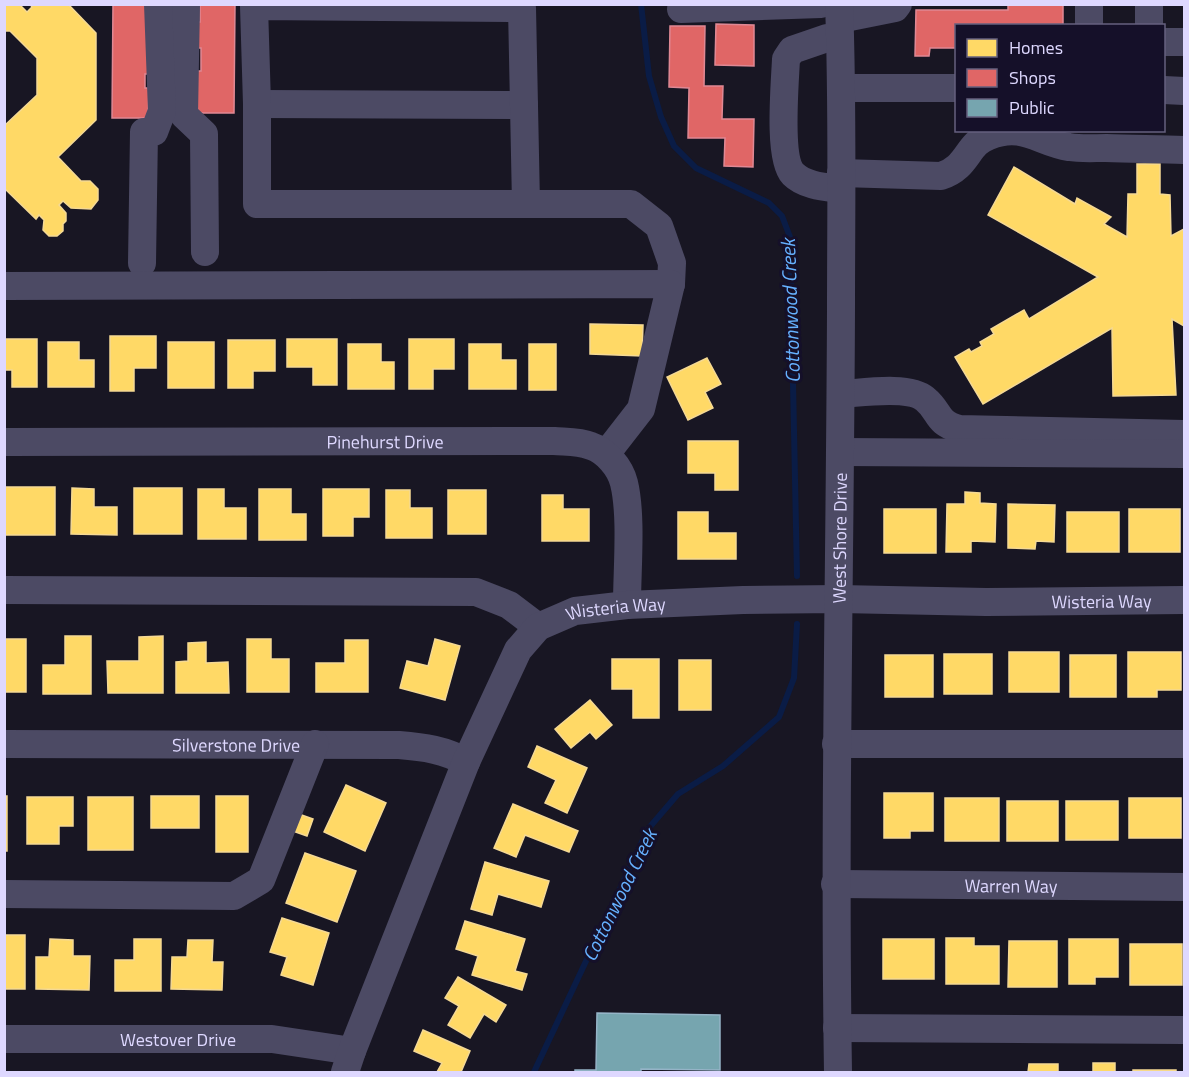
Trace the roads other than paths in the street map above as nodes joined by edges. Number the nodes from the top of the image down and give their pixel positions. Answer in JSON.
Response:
{"nodes":[{"id":1,"x":158,"y":4,"type":"edge"},
{"id":2,"x":186,"y":4,"type":"edge"},
{"id":3,"x":898,"y":4,"type":"edge"},
{"id":4,"x":1089,"y":4,"type":"edge"},
{"id":5,"x":1149,"y":4,"type":"edge"},
{"id":6,"x":397,"y":6,"type":"edge"},
{"id":7,"x":681,"y":9,"type":"dead end"},
{"id":8,"x":835,"y":16,"type":"edge"},
{"id":9,"x":1089,"y":24,"type":"edge"},
{"id":10,"x":1149,"y":24,"type":"edge"},
{"id":11,"x":1165,"y":42,"type":"edge"},
{"id":12,"x":1185,"y":42,"type":"edge"},
{"id":13,"x":841,"y":88,"type":"junction"},
{"id":14,"x":955,"y":88,"type":"edge"},
{"id":15,"x":1165,"y":90,"type":"edge"},
{"id":16,"x":1185,"y":91,"type":"edge"},
{"id":17,"x":257,"y":104,"type":"junction"},
{"id":18,"x":524,"y":105,"type":"junction"},
{"id":19,"x":1185,"y":150,"type":"edge"},
{"id":20,"x":841,"y":181,"type":"junction"},
{"id":21,"x":526,"y":204,"type":"junction"},
{"id":22,"x":206,"y":252,"type":"dead end"},
{"id":23,"x":142,"y":263,"type":"dead end"},
{"id":24,"x":671,"y":284,"type":"junction"},
{"id":25,"x":4,"y":286,"type":"edge"},
{"id":26,"x":841,"y":393,"type":"junction"},
{"id":27,"x":1185,"y":434,"type":"edge"},
{"id":28,"x":4,"y":442,"type":"edge"},
{"id":29,"x":840,"y":452,"type":"junction"},
{"id":30,"x":606,"y":454,"type":"junction"},
{"id":31,"x":1185,"y":454,"type":"edge"},
{"id":32,"x":4,"y":590,"type":"edge"},
{"id":33,"x":840,"y":599,"type":"junction"},
{"id":34,"x":1185,"y":600,"type":"edge"},
{"id":35,"x":627,"y":605,"type":"junction"},
{"id":36,"x":538,"y":627,"type":"junction"},
{"id":37,"x":4,"y":744,"type":"edge"},
{"id":38,"x":315,"y":744,"type":"junction"},
{"id":39,"x":836,"y":744,"type":"junction"},
{"id":40,"x":1185,"y":744,"type":"edge"},
{"id":41,"x":466,"y":762,"type":"junction"},
{"id":42,"x":835,"y":884,"type":"junction"},
{"id":43,"x":1185,"y":887,"type":"edge"},
{"id":44,"x":4,"y":894,"type":"edge"},
{"id":45,"x":837,"y":1028,"type":"junction"},
{"id":46,"x":1185,"y":1030,"type":"edge"},
{"id":47,"x":4,"y":1039,"type":"edge"},
{"id":48,"x":348,"y":1062,"type":"edge"},
{"id":49,"x":838,"y":1072,"type":"edge"}],
"edges":[{"from":1,"to":23,"type":"street"},
{"from":2,"to":22,"type":"street"},
{"from":3,"to":8,"type":"street"},
{"from":4,"to":9,"type":"street"},
{"from":5,"to":10,"type":"street"},
{"from":6,"to":17,"type":"street"},
{"from":6,"to":18,"type":"street"},
{"from":7,"to":8,"type":"street"},
{"from":8,"to":13,"type":"street","name":"West Shore Drive"},
{"from":8,"to":20,"type":"street"},
{"from":11,"to":12,"type":"street"},
{"from":13,"to":14,"type":"street"},
{"from":13,"to":20,"type":"street","name":"West Shore Drive"},
{"from":15,"to":16,"type":"street"},
{"from":17,"to":18,"type":"street"},
{"from":17,"to":21,"type":"street"},
{"from":18,"to":21,"type":"street"},
{"from":19,"to":20,"type":"street"},
{"from":20,"to":26,"type":"street","name":"West Shore Drive"},
{"from":21,"to":24,"type":"street"},
{"from":24,"to":25,"type":"street"},
{"from":24,"to":30,"type":"street"},
{"from":26,"to":27,"type":"street"},
{"from":26,"to":29,"type":"street","name":"West Shore Drive"},
{"from":28,"to":30,"type":"street","name":"Pinehurst Drive"},
{"from":29,"to":31,"type":"street"},
{"from":29,"to":33,"type":"street","name":"West Shore Drive"},
{"from":30,"to":35,"type":"street"},
{"from":32,"to":36,"type":"street"},
{"from":33,"to":34,"type":"street","name":"Wisteria Way"},
{"from":33,"to":35,"type":"street","name":"Wisteria Way"},
{"from":33,"to":39,"type":"street","name":"West Shore Drive"},
{"from":35,"to":36,"type":"street","name":"Wisteria Way"},
{"from":36,"to":41,"type":"street","name":"Wisteria Way"},
{"from":37,"to":38,"type":"street","name":"Silverstone Drive"},
{"from":38,"to":41,"type":"street","name":"Silverstone Drive"},
{"from":38,"to":44,"type":"street"},
{"from":39,"to":40,"type":"street"},
{"from":39,"to":42,"type":"street","name":"West Shore Drive"},
{"from":41,"to":48,"type":"street","name":"Wisteria Way"},
{"from":42,"to":43,"type":"street","name":"Warren Way"},
{"from":42,"to":45,"type":"street","name":"West Shore Drive"},
{"from":45,"to":46,"type":"street"},
{"from":45,"to":49,"type":"street","name":"West Shore Drive"},
{"from":47,"to":48,"type":"street","name":"Westover Drive"}]}
